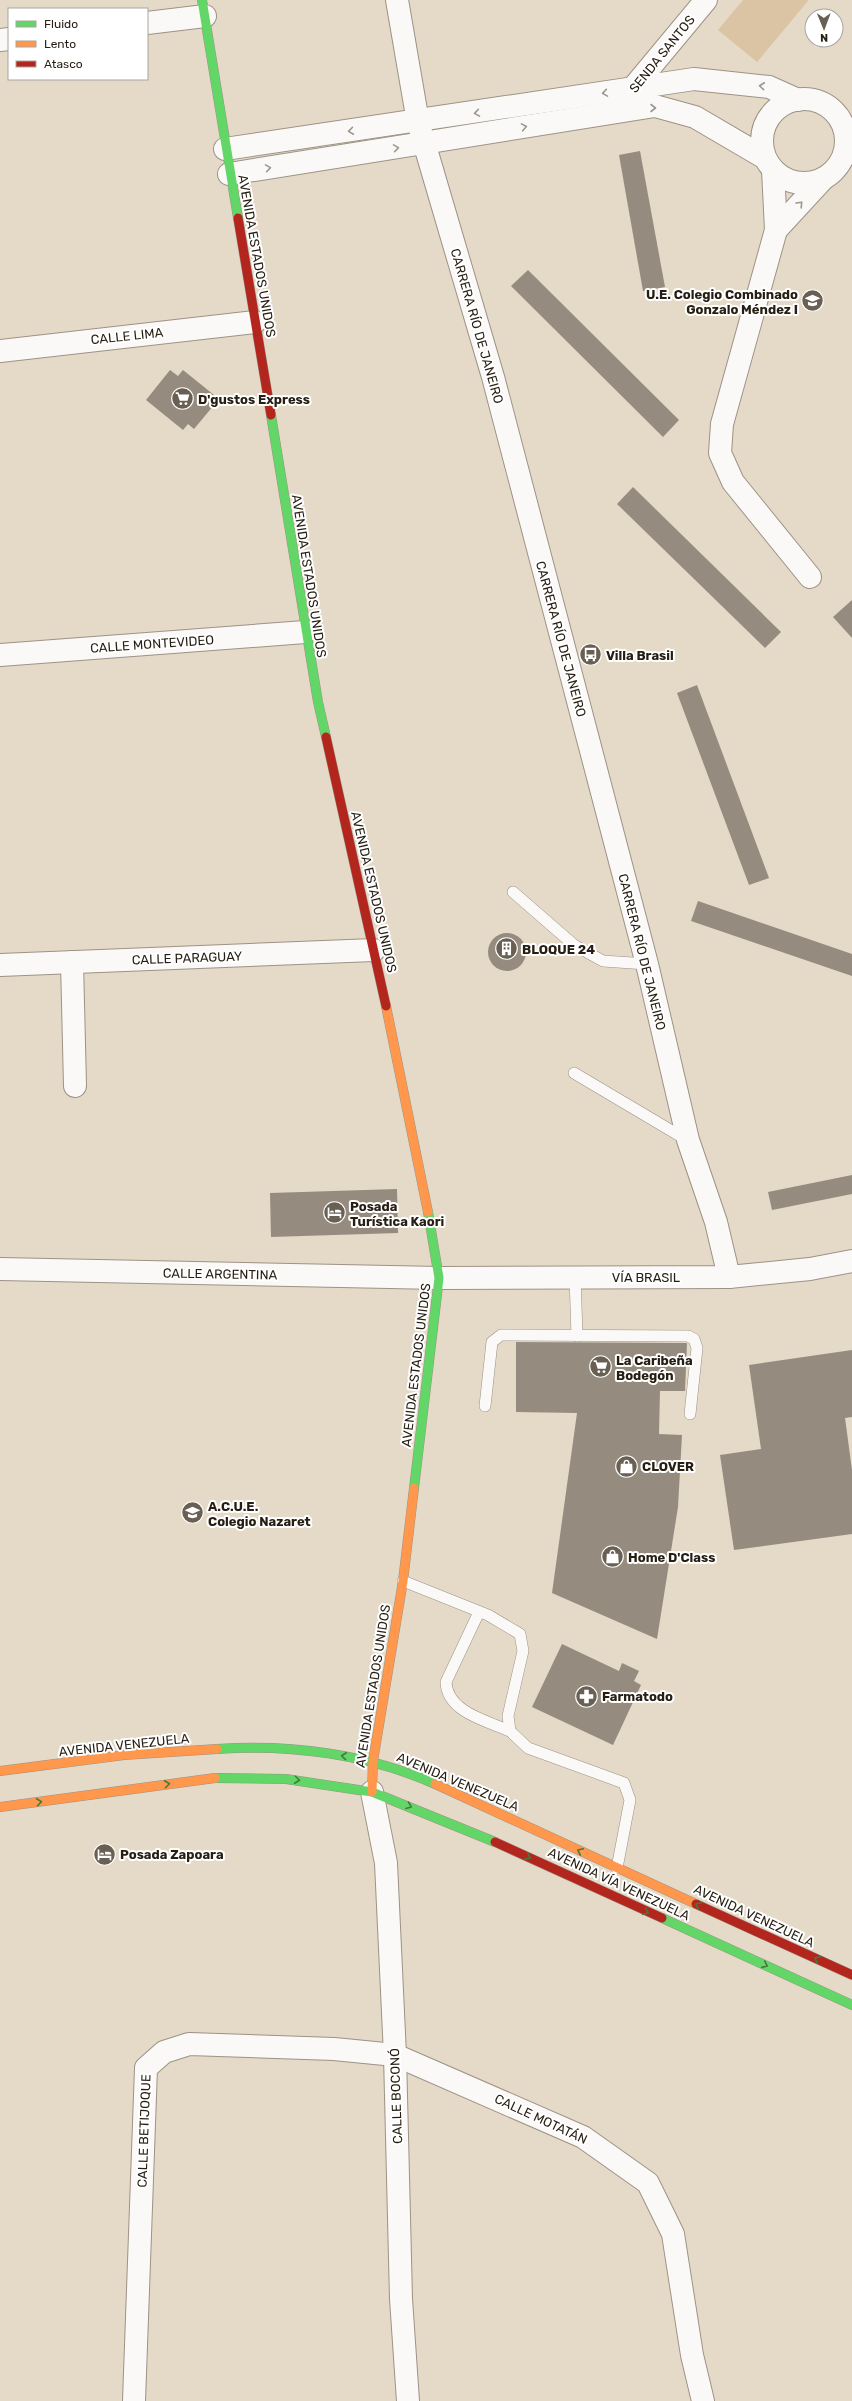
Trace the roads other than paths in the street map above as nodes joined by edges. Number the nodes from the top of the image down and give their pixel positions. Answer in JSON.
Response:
{"nodes":[{"id":1,"x":397,"y":0,"type":"edge"},
{"id":2,"x":706,"y":0,"type":"edge"},
{"id":3,"x":204,"y":8,"type":"edge"},
{"id":4,"x":148,"y":23,"type":"edge"},
{"id":5,"x":632,"y":89,"type":"junction"},
{"id":6,"x":798,"y":100,"type":"junction"},
{"id":7,"x":825,"y":105,"type":"junction"},
{"id":8,"x":852,"y":110,"type":"edge"},
{"id":9,"x":622,"y":111,"type":"junction"},
{"id":10,"x":418,"y":122,"type":"junction"},
{"id":11,"x":424,"y":144,"type":"junction"},
{"id":12,"x":225,"y":149,"type":"junction"},
{"id":13,"x":852,"y":153,"type":"edge"},
{"id":14,"x":769,"y":164,"type":"junction"},
{"id":15,"x":229,"y":174,"type":"junction"},
{"id":16,"x":829,"y":174,"type":"junction"},
{"id":17,"x":776,"y":230,"type":"junction"},
{"id":18,"x":255,"y":322,"type":"junction"},
{"id":19,"x":0,"y":351,"type":"edge"},
{"id":20,"x":810,"y":577,"type":"dead end"},
{"id":21,"x":305,"y":632,"type":"junction"},
{"id":22,"x":0,"y":655,"type":"edge"},
{"id":23,"x":514,"y":892,"type":"dead end"},
{"id":24,"x":374,"y":950,"type":"junction"},
{"id":25,"x":72,"y":962,"type":"junction"},
{"id":26,"x":647,"y":964,"type":"junction"},
{"id":27,"x":0,"y":965,"type":"edge"},
{"id":28,"x":574,"y":1073,"type":"dead end"},
{"id":29,"x":75,"y":1086,"type":"dead end"},
{"id":30,"x":688,"y":1140,"type":"junction"},
{"id":31,"x":852,"y":1261,"type":"edge"},
{"id":32,"x":0,"y":1269,"type":"edge"},
{"id":33,"x":575,"y":1277,"type":"junction"},
{"id":34,"x":729,"y":1277,"type":"junction"},
{"id":35,"x":439,"y":1278,"type":"junction"},
{"id":36,"x":577,"y":1336,"type":"junction"},
{"id":37,"x":485,"y":1406,"type":"dead end"},
{"id":38,"x":690,"y":1414,"type":"dead end"},
{"id":39,"x":403,"y":1581,"type":"junction"},
{"id":40,"x":479,"y":1612,"type":"junction"},
{"id":41,"x":510,"y":1731,"type":"junction"},
{"id":42,"x":373,"y":1761,"type":"junction"},
{"id":43,"x":0,"y":1772,"type":"edge"},
{"id":44,"x":372,"y":1792,"type":"junction"},
{"id":45,"x":0,"y":1807,"type":"edge"},
{"id":46,"x":617,"y":1868,"type":"junction"},
{"id":47,"x":852,"y":1975,"type":"edge"},
{"id":48,"x":852,"y":2005,"type":"edge"},
{"id":49,"x":395,"y":2055,"type":"junction"},
{"id":50,"x":134,"y":2401,"type":"edge"},
{"id":51,"x":408,"y":2401,"type":"edge"},
{"id":52,"x":702,"y":2401,"type":"edge"}],
"edges":[{"from":1,"to":10,"type":"street","name":"CARRERA RÍO DE JANEIRO"},
{"from":2,"to":5,"type":"street","name":"SENDA SANTOS"},
{"from":3,"to":4,"type":"street"},
{"from":3,"to":12,"type":"street","name":"AVENIDA ESTADOS UNIDOS"},
{"from":6,"to":5,"type":"street","one_way":true},
{"from":5,"to":9,"type":"street","name":"SENDA SANTOS"},
{"from":5,"to":10,"type":"street","one_way":true},
{"from":6,"to":7,"type":"street"},
{"from":6,"to":14,"type":"street"},
{"from":7,"to":8,"type":"street"},
{"from":7,"to":16,"type":"street"},
{"from":11,"to":9,"type":"street","one_way":true},
{"from":9,"to":14,"type":"street","one_way":true},
{"from":10,"to":11,"type":"street","name":"CARRERA RÍO DE JANEIRO"},
{"from":10,"to":12,"type":"street","one_way":true},
{"from":15,"to":11,"type":"street","one_way":true},
{"from":11,"to":26,"type":"street","name":"CARRERA RÍO DE JANEIRO"},
{"from":12,"to":15,"type":"street","name":"AVENIDA ESTADOS UNIDOS"},
{"from":13,"to":16,"type":"street"},
{"from":14,"to":16,"type":"street"},
{"from":14,"to":17,"type":"street"},
{"from":15,"to":18,"type":"street","name":"AVENIDA ESTADOS UNIDOS"},
{"from":17,"to":16,"type":"street","one_way":true},
{"from":17,"to":20,"type":"street"},
{"from":18,"to":19,"type":"street","name":"CALLE LIMA"},
{"from":18,"to":21,"type":"street","name":"AVENIDA ESTADOS UNIDOS"},
{"from":21,"to":22,"type":"street","name":"CALLE MONTEVIDEO"},
{"from":21,"to":24,"type":"street","name":"AVENIDA ESTADOS UNIDOS"},
{"from":23,"to":26,"type":"lane"},
{"from":24,"to":25,"type":"street","name":"CALLE PARAGUAY"},
{"from":24,"to":35,"type":"street","name":"AVENIDA ESTADOS UNIDOS"},
{"from":25,"to":27,"type":"street","name":"CALLE PARAGUAY"},
{"from":25,"to":29,"type":"street"},
{"from":26,"to":30,"type":"street","name":"CARRERA RÍO DE JANEIRO"},
{"from":28,"to":30,"type":"lane"},
{"from":30,"to":34,"type":"street","name":"CARRERA RÍO DE JANEIRO"},
{"from":31,"to":34,"type":"street","name":"VÍA BRASIL"},
{"from":32,"to":35,"type":"street","name":"CALLE ARGENTINA"},
{"from":33,"to":34,"type":"street","name":"VÍA BRASIL"},
{"from":33,"to":35,"type":"street","name":"VÍA BRASIL"},
{"from":33,"to":36,"type":"lane"},
{"from":35,"to":39,"type":"street","name":"AVENIDA ESTADOS UNIDOS"},
{"from":36,"to":37,"type":"lane"},
{"from":36,"to":38,"type":"lane"},
{"from":39,"to":40,"type":"lane"},
{"from":39,"to":42,"type":"street","name":"AVENIDA ESTADOS UNIDOS"},
{"from":40,"to":41,"type":"lane"},
{"from":40,"to":41,"type":"lane"},
{"from":41,"to":46,"type":"lane"},
{"from":42,"to":43,"type":"street","name":"AVENIDA VENEZUELA","one_way":true},
{"from":42,"to":44,"type":"street","name":"AVENIDA ESTADOS UNIDOS"},
{"from":46,"to":42,"type":"street","name":"AVENIDA VENEZUELA","one_way":true},
{"from":45,"to":44,"type":"street","one_way":true},
{"from":44,"to":48,"type":"street","name":"AVENIDA VÍA VENEZUELA","one_way":true},
{"from":44,"to":49,"type":"street","name":"CALLE BOCONÓ"},
{"from":47,"to":46,"type":"street","name":"AVENIDA VENEZUELA","one_way":true},
{"from":49,"to":50,"type":"street","name":"CALLE BETIJOQUE"},
{"from":49,"to":51,"type":"street","name":"CALLE BOCONÓ"},
{"from":49,"to":52,"type":"street","name":"CALLE MOTATÁN"}]}
